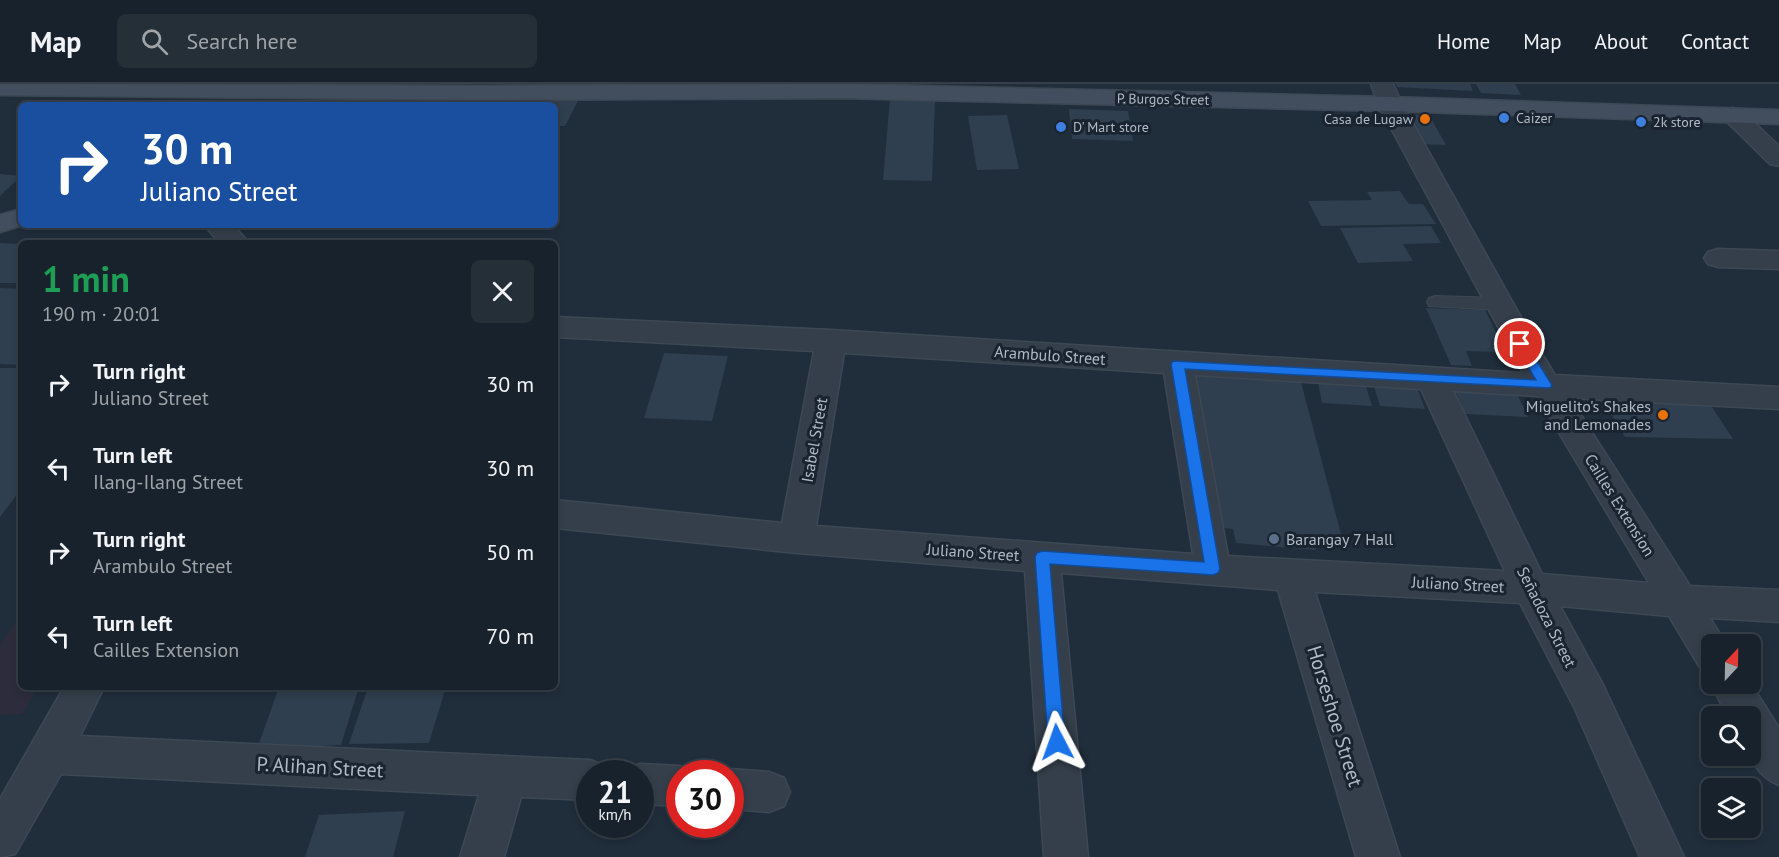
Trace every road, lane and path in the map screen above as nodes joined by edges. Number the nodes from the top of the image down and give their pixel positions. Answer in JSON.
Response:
{"nodes":[{"id":1,"x":231,"y":87,"type":"edge"},
{"id":2,"x":840,"y":87,"type":"edge"},
{"id":3,"x":0,"y":88,"type":"edge"},
{"id":4,"x":487,"y":88,"type":"edge"},
{"id":5,"x":1386,"y":94,"type":"edge"},
{"id":6,"x":152,"y":97,"type":"edge"},
{"id":7,"x":1733,"y":116,"type":"junction"},
{"id":8,"x":1779,"y":117,"type":"edge"},
{"id":9,"x":1779,"y":159,"type":"edge"},
{"id":10,"x":18,"y":218,"type":"edge"},
{"id":11,"x":0,"y":224,"type":"edge"},
{"id":12,"x":221,"y":228,"type":"edge"},
{"id":13,"x":233,"y":240,"type":"edge"},
{"id":14,"x":1718,"y":258,"type":"dead end"},
{"id":15,"x":1779,"y":260,"type":"edge"},
{"id":16,"x":1435,"y":302,"type":"dead end"},
{"id":17,"x":1498,"y":304,"type":"junction"},
{"id":18,"x":558,"y":327,"type":"edge"},
{"id":19,"x":831,"y":340,"type":"junction"},
{"id":20,"x":1178,"y":364,"type":"junction"},
{"id":21,"x":1431,"y":378,"type":"junction"},
{"id":22,"x":1546,"y":385,"type":"junction"},
{"id":23,"x":1779,"y":398,"type":"edge"},
{"id":24,"x":558,"y":514,"type":"edge"},
{"id":25,"x":797,"y":539,"type":"junction"},
{"id":26,"x":1042,"y":557,"type":"junction"},
{"id":27,"x":1213,"y":569,"type":"junction"},
{"id":28,"x":1292,"y":576,"type":"junction"},
{"id":29,"x":1531,"y":588,"type":"junction"},
{"id":30,"x":1679,"y":601,"type":"junction"},
{"id":31,"x":1779,"y":606,"type":"edge"},
{"id":32,"x":1701,"y":636,"type":"edge"},
{"id":33,"x":83,"y":690,"type":"edge"},
{"id":34,"x":1761,"y":736,"type":"edge"},
{"id":35,"x":50,"y":754,"type":"junction"},
{"id":36,"x":1779,"y":765,"type":"edge"},
{"id":37,"x":506,"y":775,"type":"junction"},
{"id":38,"x":576,"y":779,"type":"edge"},
{"id":39,"x":0,"y":839,"type":"edge"},
{"id":40,"x":482,"y":857,"type":"edge"},
{"id":41,"x":1066,"y":857,"type":"edge"},
{"id":42,"x":1378,"y":857,"type":"edge"},
{"id":43,"x":1662,"y":857,"type":"edge"}],
"edges":[{"from":1,"to":4,"type":"street","name":"P. Burgos Street"},
{"from":1,"to":6,"type":"street","name":"P. Burgos Street"},
{"from":2,"to":4,"type":"street","name":"P. Burgos Street"},
{"from":2,"to":5,"type":"street","name":"P. Burgos Street"},
{"from":3,"to":6,"type":"street","name":"P. Burgos Street"},
{"from":5,"to":7,"type":"street","name":"P. Burgos Street"},
{"from":5,"to":17,"type":"street","name":"Cailles Extension"},
{"from":7,"to":8,"type":"street","name":"P. Burgos Street"},
{"from":7,"to":9,"type":"street"},
{"from":10,"to":11,"type":"street"},
{"from":12,"to":13,"type":"street"},
{"from":14,"to":15,"type":"street"},
{"from":16,"to":17,"type":"lane"},
{"from":17,"to":22,"type":"street","name":"Cailles Extension"},
{"from":18,"to":19,"type":"street","name":"Arambulo Street"},
{"from":19,"to":20,"type":"street","name":"Arambulo Street"},
{"from":19,"to":25,"type":"street","name":"Isabel Street"},
{"from":20,"to":21,"type":"street","name":"Arambulo Street"},
{"from":20,"to":27,"type":"street"},
{"from":21,"to":22,"type":"street","name":"Arambulo Street"},
{"from":21,"to":29,"type":"street","name":"Señadoza Street"},
{"from":22,"to":23,"type":"street","name":"Arambulo Street"},
{"from":22,"to":30,"type":"street","name":"Cailles Extension"},
{"from":24,"to":25,"type":"street","name":"Juliano Street"},
{"from":25,"to":26,"type":"street","name":"Juliano Street"},
{"from":26,"to":27,"type":"street","name":"Juliano Street"},
{"from":26,"to":41,"type":"street"},
{"from":27,"to":28,"type":"street","name":"Juliano Street"},
{"from":28,"to":29,"type":"street","name":"Juliano Street"},
{"from":28,"to":42,"type":"street","name":"Horseshoe Street"},
{"from":29,"to":30,"type":"street","name":"Juliano Street"},
{"from":29,"to":43,"type":"street","name":"Señadoza Street"},
{"from":30,"to":31,"type":"street","name":"Juliano Street"},
{"from":30,"to":32,"type":"street","name":"Cailles Extension"},
{"from":33,"to":35,"type":"street"},
{"from":34,"to":36,"type":"street"},
{"from":35,"to":37,"type":"street","name":"P. Alihan Street"},
{"from":35,"to":39,"type":"street"},
{"from":37,"to":38,"type":"street","name":"P. Alihan Street"},
{"from":37,"to":40,"type":"street"}]}
